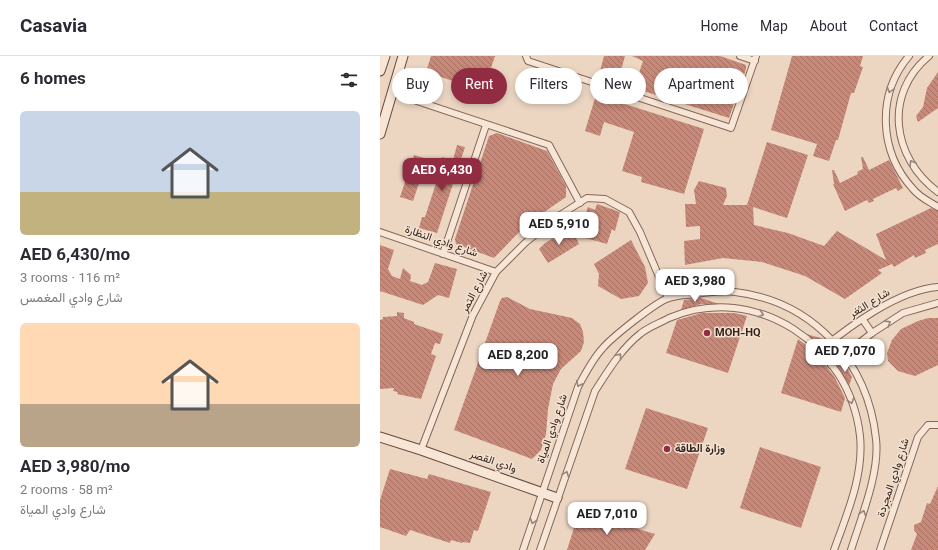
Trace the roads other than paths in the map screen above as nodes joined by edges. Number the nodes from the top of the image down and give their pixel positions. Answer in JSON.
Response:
{"nodes":[{"id":1,"x":385,"y":56,"type":"edge"},
{"id":2,"x":403,"y":56,"type":"edge"},
{"id":3,"x":526,"y":56,"type":"edge"},
{"id":4,"x":740,"y":56,"type":"edge"},
{"id":5,"x":909,"y":56,"type":"edge"},
{"id":6,"x":929,"y":56,"type":"edge"},
{"id":7,"x":755,"y":58,"type":"edge"},
{"id":8,"x":400,"y":68,"type":"edge"},
{"id":9,"x":380,"y":72,"type":"edge"},
{"id":10,"x":392,"y":96,"type":"edge"},
{"id":11,"x":425,"y":104,"type":"edge"},
{"id":12,"x":486,"y":125,"type":"junction"},
{"id":13,"x":380,"y":134,"type":"edge"},
{"id":14,"x":903,"y":144,"type":"junction"},
{"id":15,"x":890,"y":150,"type":"junction"},
{"id":16,"x":938,"y":191,"type":"edge"},
{"id":17,"x":580,"y":202,"type":"junction"},
{"id":18,"x":938,"y":207,"type":"edge"},
{"id":19,"x":380,"y":232,"type":"edge"},
{"id":20,"x":443,"y":254,"type":"junction"},
{"id":21,"x":496,"y":272,"type":"junction"},
{"id":22,"x":938,"y":287,"type":"edge"},
{"id":23,"x":668,"y":298,"type":"junction"},
{"id":24,"x":938,"y":303,"type":"edge"},
{"id":25,"x":863,"y":320,"type":"junction"},
{"id":26,"x":872,"y":333,"type":"junction"},
{"id":27,"x":833,"y":340,"type":"junction"},
{"id":28,"x":819,"y":351,"type":"junction"},
{"id":29,"x":844,"y":353,"type":"junction"},
{"id":30,"x":831,"y":365,"type":"junction"},
{"id":31,"x":938,"y":425,"type":"edge"},
{"id":32,"x":380,"y":437,"type":"edge"},
{"id":33,"x":421,"y":450,"type":"junction"},
{"id":34,"x":542,"y":492,"type":"junction"},
{"id":35,"x":557,"y":498,"type":"junction"},
{"id":36,"x":523,"y":550,"type":"edge"},
{"id":37,"x":540,"y":550,"type":"edge"},
{"id":38,"x":834,"y":550,"type":"edge"},
{"id":39,"x":851,"y":550,"type":"edge"},
{"id":40,"x":880,"y":550,"type":"edge"}],
"edges":[{"from":1,"to":9,"type":"street"},
{"from":2,"to":8,"type":"street"},
{"from":3,"to":7,"type":"street"},
{"from":4,"to":7,"type":"street"},
{"from":5,"to":15,"type":"street","one_way":true},
{"from":6,"to":14,"type":"street"},
{"from":10,"to":13,"type":"street"},
{"from":11,"to":12,"type":"street"},
{"from":12,"to":17,"type":"street"},
{"from":12,"to":20,"type":"street"},
{"from":14,"to":15,"type":"street"},
{"from":16,"to":14,"type":"street","one_way":true},
{"from":15,"to":18,"type":"street"},
{"from":17,"to":21,"type":"street","name":"شارع التمر"},
{"from":17,"to":23,"type":"street","name":"شارع التمر"},
{"from":19,"to":20,"type":"street","name":"شارع وادي النظارة"},
{"from":20,"to":21,"type":"street","name":"شارع وادي النظارة"},
{"from":21,"to":33,"type":"street","name":"شارع التمر"},
{"from":22,"to":25,"type":"street","name":"شارع الثغر"},
{"from":23,"to":27,"type":"street","name":"شارع وادي المياة"},
{"from":23,"to":34,"type":"street","name":"شارع وادي المياة","one_way":true},
{"from":26,"to":24,"type":"street","one_way":true},
{"from":25,"to":26,"type":"street"},
{"from":25,"to":27,"type":"street","name":"شارع الثغر"},
{"from":26,"to":29,"type":"street"},
{"from":27,"to":28,"type":"street","name":"شارع الثغر"},
{"from":27,"to":29,"type":"street","name":"شارع وادي المياة"},
{"from":28,"to":30,"type":"street"},
{"from":35,"to":28,"type":"street","one_way":true},
{"from":29,"to":30,"type":"street"},
{"from":39,"to":29,"type":"street","name":"شارع وادي المياة","one_way":true},
{"from":30,"to":38,"type":"street","one_way":true},
{"from":31,"to":40,"type":"street","name":"شارع وادي المجردة"},
{"from":32,"to":33,"type":"street","name":"وادي القصر"},
{"from":33,"to":34,"type":"street","name":"وادي القصر"},
{"from":34,"to":35,"type":"street","name":"وادي القصر"},
{"from":34,"to":36,"type":"street","name":"شارع وادي المياة","one_way":true},
{"from":35,"to":37,"type":"street"}]}
